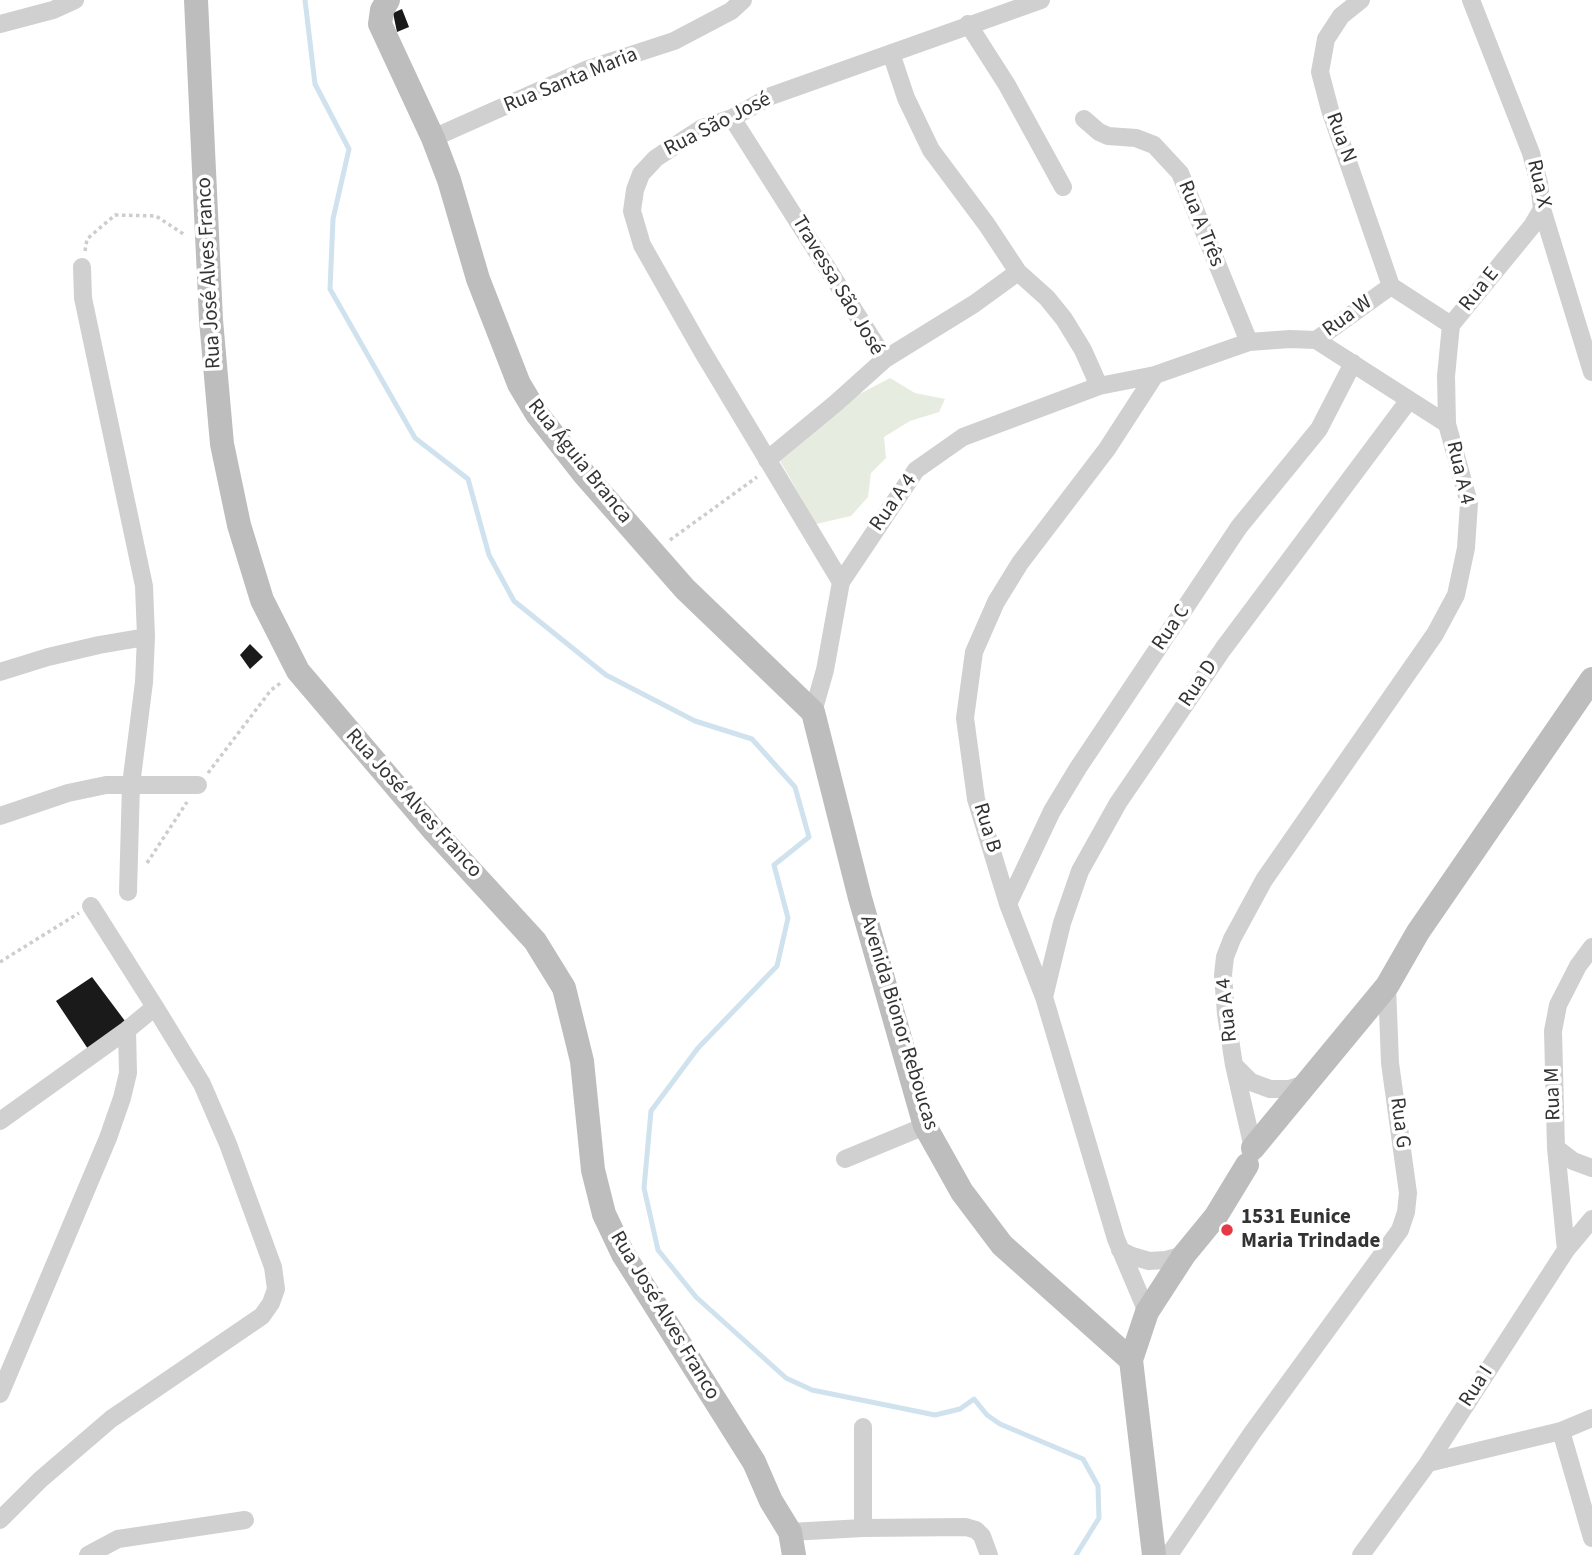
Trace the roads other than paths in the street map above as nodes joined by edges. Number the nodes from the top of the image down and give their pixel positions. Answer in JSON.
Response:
{"nodes":[{"id":1,"x":75,"y":0,"type":"edge"},
{"id":2,"x":196,"y":0,"type":"edge"},
{"id":3,"x":372,"y":0,"type":"edge"},
{"id":4,"x":388,"y":0,"type":"edge"},
{"id":5,"x":743,"y":0,"type":"edge"},
{"id":6,"x":1041,"y":0,"type":"edge"},
{"id":7,"x":1361,"y":0,"type":"edge"},
{"id":8,"x":1471,"y":0,"type":"edge"},
{"id":9,"x":0,"y":24,"type":"edge"},
{"id":10,"x":380,"y":24,"type":"junction"},
{"id":11,"x":968,"y":24,"type":"junction"},
{"id":12,"x":891,"y":53,"type":"junction"},
{"id":13,"x":732,"y":118,"type":"junction"},
{"id":14,"x":1084,"y":119,"type":"dead end"},
{"id":15,"x":433,"y":138,"type":"junction"},
{"id":16,"x":1063,"y":187,"type":"dead end"},
{"id":17,"x":1542,"y":209,"type":"junction"},
{"id":18,"x":82,"y":267,"type":"road end"},
{"id":19,"x":1018,"y":272,"type":"junction"},
{"id":20,"x":1391,"y":286,"type":"junction"},
{"id":21,"x":1451,"y":325,"type":"junction"},
{"id":22,"x":1316,"y":340,"type":"junction"},
{"id":23,"x":1248,"y":342,"type":"junction"},
{"id":24,"x":885,"y":359,"type":"junction"},
{"id":25,"x":1353,"y":363,"type":"junction"},
{"id":26,"x":1592,"y":372,"type":"edge"},
{"id":27,"x":1155,"y":376,"type":"junction"},
{"id":28,"x":1099,"y":386,"type":"junction"},
{"id":29,"x":1409,"y":400,"type":"junction"},
{"id":30,"x":1447,"y":424,"type":"junction"},
{"id":31,"x":769,"y":463,"type":"junction"},
{"id":32,"x":841,"y":582,"type":"junction"},
{"id":33,"x":146,"y":637,"type":"junction"},
{"id":34,"x":0,"y":673,"type":"edge"},
{"id":35,"x":1592,"y":679,"type":"edge"},
{"id":36,"x":813,"y":712,"type":"junction"},
{"id":37,"x":131,"y":785,"type":"junction"},
{"id":38,"x":198,"y":785,"type":"road end"},
{"id":39,"x":0,"y":816,"type":"edge"},
{"id":40,"x":128,"y":892,"type":"road end"},
{"id":41,"x":1008,"y":904,"type":"junction"},
{"id":42,"x":91,"y":906,"type":"road end"},
{"id":43,"x":1592,"y":947,"type":"edge"},
{"id":44,"x":1387,"y":986,"type":"junction"},
{"id":45,"x":1044,"y":997,"type":"junction"},
{"id":46,"x":155,"y":1007,"type":"junction"},
{"id":47,"x":127,"y":1030,"type":"junction"},
{"id":48,"x":1234,"y":1065,"type":"junction"},
{"id":49,"x":1308,"y":1083,"type":"junction"},
{"id":50,"x":0,"y":1121,"type":"edge"},
{"id":51,"x":925,"y":1126,"type":"junction"},
{"id":52,"x":1556,"y":1148,"type":"junction"},
{"id":53,"x":1250,"y":1156,"type":"junction"},
{"id":54,"x":845,"y":1159,"type":"dead end"},
{"id":55,"x":1592,"y":1168,"type":"edge"},
{"id":56,"x":1592,"y":1219,"type":"edge"},
{"id":57,"x":1120,"y":1250,"type":"junction"},
{"id":58,"x":1566,"y":1250,"type":"junction"},
{"id":59,"x":1184,"y":1255,"type":"junction"},
{"id":60,"x":1147,"y":1312,"type":"junction"},
{"id":61,"x":1131,"y":1360,"type":"junction"},
{"id":62,"x":0,"y":1394,"type":"edge"},
{"id":63,"x":1592,"y":1418,"type":"edge"},
{"id":64,"x":863,"y":1427,"type":"dead end"},
{"id":65,"x":1561,"y":1432,"type":"junction"},
{"id":66,"x":1428,"y":1463,"type":"junction"},
{"id":67,"x":0,"y":1520,"type":"edge"},
{"id":68,"x":244,"y":1520,"type":"dead end"},
{"id":69,"x":863,"y":1528,"type":"junction"},
{"id":70,"x":1592,"y":1538,"type":"edge"},
{"id":71,"x":792,"y":1543,"type":"edge"},
{"id":72,"x":88,"y":1555,"type":"edge"},
{"id":73,"x":989,"y":1555,"type":"edge"},
{"id":74,"x":1154,"y":1555,"type":"edge"},
{"id":75,"x":1169,"y":1555,"type":"edge"},
{"id":76,"x":1361,"y":1555,"type":"edge"}],
"edges":[{"from":1,"to":9,"type":"street"},
{"from":2,"to":71,"type":"main road","name":"Rua José Alves Franco"},
{"from":3,"to":10,"type":"street","name":"Rua Águia Branca"},
{"from":4,"to":10,"type":"main road"},
{"from":5,"to":15,"type":"street","name":"Rua Santa Maria"},
{"from":6,"to":11,"type":"street","name":"Rua São José"},
{"from":7,"to":20,"type":"street","name":"Rua N"},
{"from":8,"to":17,"type":"street","name":"Rua X"},
{"from":10,"to":15,"type":"main road","name":"Rua Águia Branca"},
{"from":11,"to":12,"type":"street","name":"Rua São José"},
{"from":11,"to":16,"type":"street"},
{"from":12,"to":13,"type":"street","name":"Rua São José"},
{"from":12,"to":19,"type":"street"},
{"from":13,"to":24,"type":"street","name":"Travessa São José"},
{"from":13,"to":31,"type":"street","name":"Rua São José"},
{"from":14,"to":23,"type":"street","name":"Rua A Três"},
{"from":15,"to":36,"type":"main road","name":"Rua Águia Branca"},
{"from":17,"to":21,"type":"street","name":"Rua E"},
{"from":17,"to":26,"type":"street","name":"Rua X"},
{"from":18,"to":33,"type":"street"},
{"from":19,"to":24,"type":"street"},
{"from":19,"to":28,"type":"street"},
{"from":20,"to":21,"type":"street","name":"Rua W"},
{"from":20,"to":22,"type":"street","name":"Rua W"},
{"from":21,"to":30,"type":"street","name":"Rua E"},
{"from":22,"to":23,"type":"street","name":"Rua A 4"},
{"from":22,"to":25,"type":"street","name":"Rua A 4"},
{"from":23,"to":27,"type":"street","name":"Rua A 4"},
{"from":24,"to":31,"type":"street","name":"Travessa São José"},
{"from":25,"to":29,"type":"street","name":"Rua A 4"},
{"from":25,"to":41,"type":"street","name":"Rua C"},
{"from":27,"to":28,"type":"street","name":"Rua A 4"},
{"from":27,"to":41,"type":"street","name":"Rua B"},
{"from":28,"to":32,"type":"street","name":"Rua A 4"},
{"from":29,"to":30,"type":"street","name":"Rua A 4"},
{"from":29,"to":45,"type":"street","name":"Rua D"},
{"from":30,"to":48,"type":"street","name":"Rua A 4"},
{"from":31,"to":32,"type":"street","name":"Rua São José"},
{"from":32,"to":36,"type":"street"},
{"from":33,"to":34,"type":"street"},
{"from":33,"to":37,"type":"street"},
{"from":35,"to":44,"type":"main road"},
{"from":36,"to":51,"type":"main road","name":"Avenida Bionor Reboucas"},
{"from":37,"to":38,"type":"street"},
{"from":37,"to":39,"type":"street"},
{"from":37,"to":40,"type":"street"},
{"from":41,"to":45,"type":"street","name":"Rua B"},
{"from":42,"to":46,"type":"street"},
{"from":43,"to":52,"type":"street","name":"Rua M"},
{"from":44,"to":49,"type":"main road"},
{"from":44,"to":75,"type":"street","name":"Rua G"},
{"from":45,"to":57,"type":"street","name":"Rua B"},
{"from":46,"to":47,"type":"street"},
{"from":46,"to":67,"type":"street"},
{"from":47,"to":50,"type":"street"},
{"from":47,"to":62,"type":"street"},
{"from":48,"to":49,"type":"street"},
{"from":48,"to":53,"type":"street","name":"Rua A 4"},
{"from":49,"to":53,"type":"main road"},
{"from":51,"to":54,"type":"street"},
{"from":51,"to":61,"type":"main road","name":"Avenida Bionor Reboucas"},
{"from":52,"to":55,"type":"street"},
{"from":52,"to":58,"type":"street","name":"Rua M"},
{"from":53,"to":59,"type":"main road"},
{"from":56,"to":58,"type":"street","name":"Rua I"},
{"from":57,"to":59,"type":"street"},
{"from":57,"to":60,"type":"street","name":"Rua B"},
{"from":58,"to":66,"type":"street","name":"Rua I"},
{"from":59,"to":60,"type":"main road"},
{"from":60,"to":61,"type":"main road"},
{"from":61,"to":74,"type":"main road"},
{"from":63,"to":65,"type":"street"},
{"from":64,"to":69,"type":"street"},
{"from":65,"to":66,"type":"street"},
{"from":65,"to":70,"type":"street"},
{"from":66,"to":76,"type":"street","name":"Rua I"},
{"from":68,"to":72,"type":"street"},
{"from":69,"to":71,"type":"street"},
{"from":69,"to":73,"type":"street"}]}
